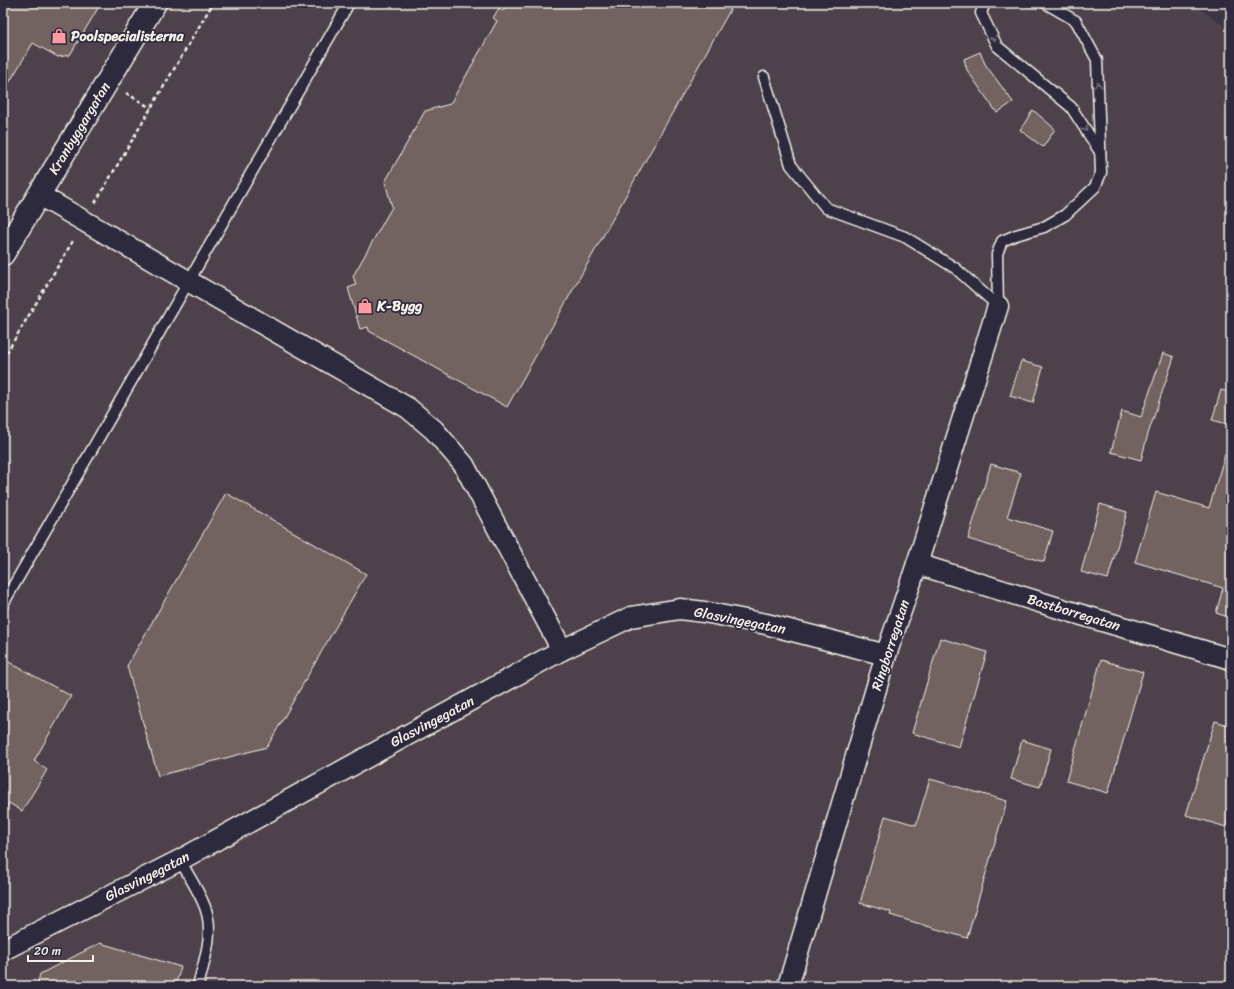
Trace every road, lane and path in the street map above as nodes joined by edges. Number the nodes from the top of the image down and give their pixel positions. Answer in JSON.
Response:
{"nodes":[{"id":1,"x":155,"y":3,"type":"edge"},
{"id":2,"x":213,"y":3,"type":"edge"},
{"id":3,"x":349,"y":3,"type":"edge"},
{"id":4,"x":985,"y":3,"type":"edge"},
{"id":5,"x":1045,"y":3,"type":"edge"},
{"id":6,"x":764,"y":77,"type":"dead end"},
{"id":7,"x":1100,"y":152,"type":"junction"},
{"id":8,"x":39,"y":195,"type":"junction"},
{"id":9,"x":84,"y":221,"type":"junction"},
{"id":10,"x":3,"y":254,"type":"edge"},
{"id":11,"x":189,"y":282,"type":"junction"},
{"id":12,"x":998,"y":306,"type":"junction"},
{"id":13,"x":3,"y":359,"type":"edge"},
{"id":14,"x":917,"y":564,"type":"junction"},
{"id":15,"x":3,"y":604,"type":"edge"},
{"id":16,"x":562,"y":650,"type":"junction"},
{"id":17,"x":886,"y":655,"type":"junction"},
{"id":18,"x":1231,"y":659,"type":"edge"},
{"id":19,"x":180,"y":860,"type":"junction"},
{"id":20,"x":3,"y":950,"type":"edge"},
{"id":21,"x":198,"y":986,"type":"edge"},
{"id":22,"x":788,"y":986,"type":"edge"}],
"edges":[{"from":1,"to":8,"type":"street","name":"Kranbyggargatan"},
{"from":2,"to":9,"type":"path"},
{"from":3,"to":11,"type":"lane"},
{"from":4,"to":7,"type":"lane","one_way":true},
{"from":7,"to":5,"type":"lane","one_way":true},
{"from":6,"to":12,"type":"lane"},
{"from":7,"to":12,"type":"lane"},
{"from":8,"to":9,"type":"street"},
{"from":8,"to":10,"type":"street","name":"Kranbyggargatan"},
{"from":9,"to":11,"type":"street"},
{"from":9,"to":13,"type":"path"},
{"from":11,"to":15,"type":"lane"},
{"from":11,"to":16,"type":"street"},
{"from":12,"to":14,"type":"street","name":"Ringborregatan"},
{"from":14,"to":17,"type":"street","name":"Ringborregatan"},
{"from":14,"to":18,"type":"street","name":"Bastborregatan"},
{"from":16,"to":17,"type":"street","name":"Glasvingegatan"},
{"from":16,"to":19,"type":"street","name":"Glasvingegatan"},
{"from":17,"to":22,"type":"street","name":"Ringborregatan"},
{"from":19,"to":20,"type":"street","name":"Glasvingegatan"},
{"from":19,"to":21,"type":"lane"}]}
